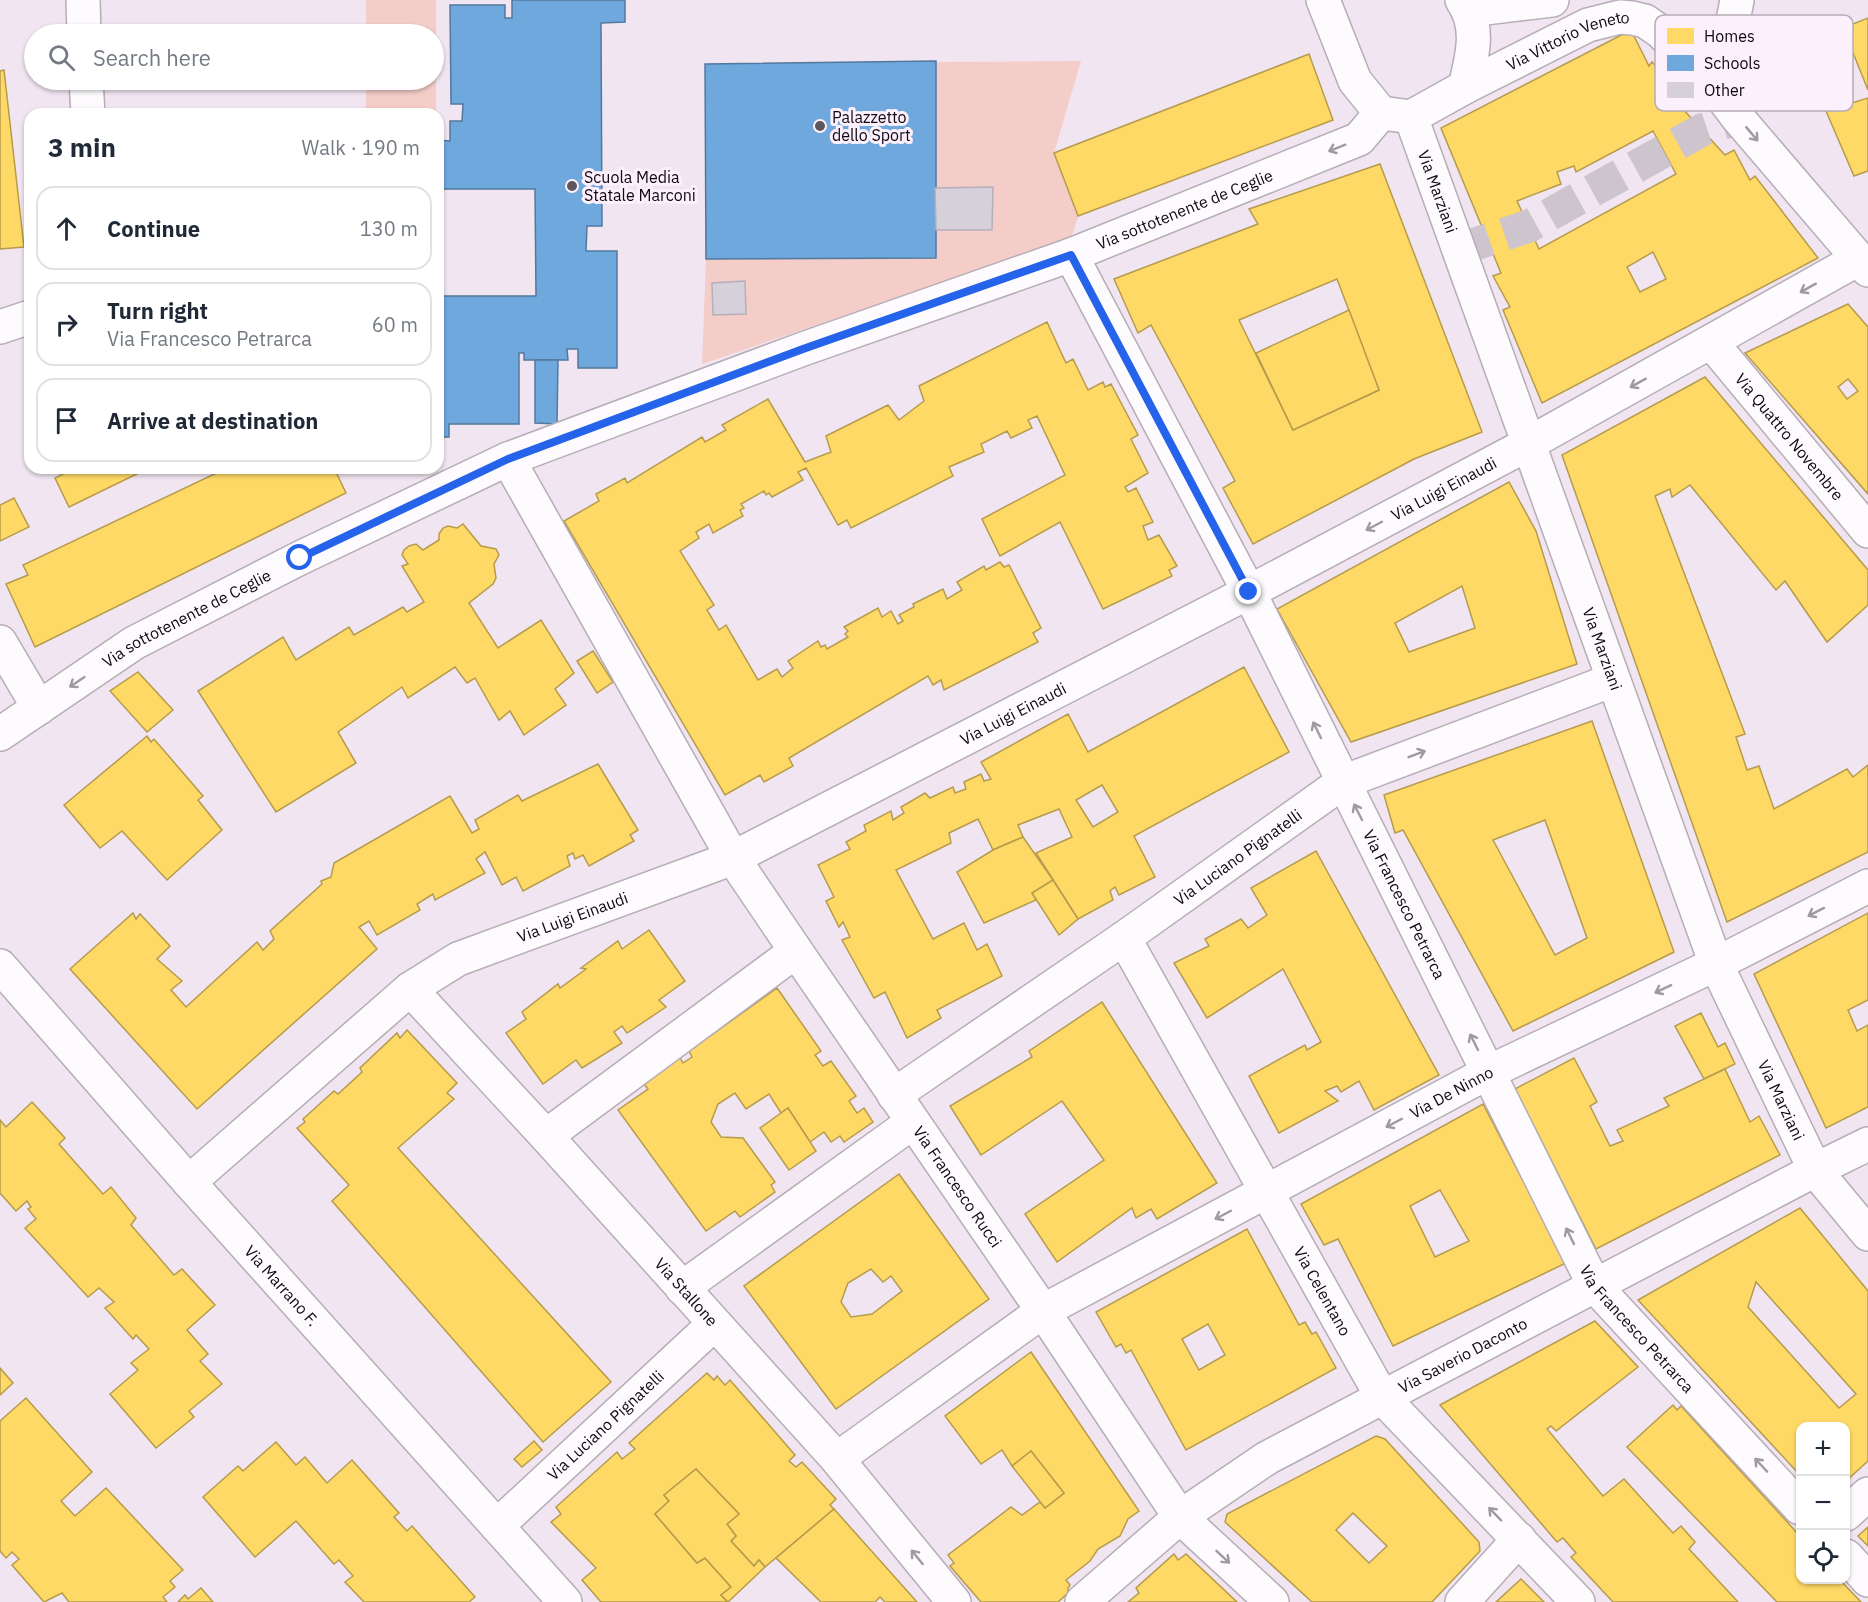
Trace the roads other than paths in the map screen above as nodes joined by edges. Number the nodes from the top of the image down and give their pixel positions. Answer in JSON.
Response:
{"nodes":[{"id":1,"x":83,"y":0,"type":"edge"},
{"id":2,"x":1323,"y":0,"type":"edge"},
{"id":3,"x":1552,"y":0,"type":"edge"},
{"id":4,"x":1737,"y":0,"type":"edge"},
{"id":5,"x":1466,"y":5,"type":"edge"},
{"id":6,"x":1734,"y":15,"type":"edge"},
{"id":7,"x":84,"y":24,"type":"edge"},
{"id":8,"x":1655,"y":28,"type":"edge"},
{"id":9,"x":1465,"y":87,"type":"junction"},
{"id":10,"x":87,"y":90,"type":"edge"},
{"id":11,"x":88,"y":108,"type":"edge"},
{"id":12,"x":1733,"y":111,"type":"edge"},
{"id":13,"x":1396,"y":115,"type":"junction"},
{"id":14,"x":1071,"y":255,"type":"junction"},
{"id":15,"x":1863,"y":264,"type":"edge"},
{"id":16,"x":24,"y":319,"type":"edge"},
{"id":17,"x":0,"y":327,"type":"edge"},
{"id":18,"x":1711,"y":342,"type":"junction"},
{"id":19,"x":1528,"y":444,"type":"junction"},
{"id":20,"x":508,"y":459,"type":"junction"},
{"id":21,"x":1868,"y":531,"type":"edge"},
{"id":22,"x":1249,"y":592,"type":"junction"},
{"id":23,"x":0,"y":642,"type":"edge"},
{"id":24,"x":1613,"y":680,"type":"junction"},
{"id":25,"x":39,"y":708,"type":"junction"},
{"id":26,"x":0,"y":735,"type":"edge"},
{"id":27,"x":1343,"y":782,"type":"junction"},
{"id":28,"x":733,"y":858,"type":"junction"},
{"id":29,"x":1868,"y":886,"type":"edge"},
{"id":30,"x":1124,"y":938,"type":"junction"},
{"id":31,"x":796,"y":951,"type":"junction"},
{"id":32,"x":1716,"y":964,"type":"junction"},
{"id":33,"x":0,"y":966,"type":"edge"},
{"id":34,"x":410,"y":989,"type":"junction"},
{"id":35,"x":1489,"y":1072,"type":"junction"},
{"id":36,"x":894,"y":1095,"type":"junction"},
{"id":37,"x":913,"y":1122,"type":"junction"},
{"id":38,"x":546,"y":1136,"type":"junction"},
{"id":39,"x":1868,"y":1144,"type":"edge"},
{"id":40,"x":1815,"y":1170,"type":"junction"},
{"id":41,"x":189,"y":1182,"type":"junction"},
{"id":42,"x":1266,"y":1192,"type":"junction"},
{"id":43,"x":1868,"y":1234,"type":"edge"},
{"id":44,"x":1594,"y":1285,"type":"junction"},
{"id":45,"x":682,"y":1288,"type":"junction"},
{"id":46,"x":1043,"y":1311,"type":"junction"},
{"id":47,"x":714,"y":1324,"type":"junction"},
{"id":48,"x":1382,"y":1397,"type":"junction"},
{"id":49,"x":837,"y":1459,"type":"junction"},
{"id":50,"x":1868,"y":1494,"type":"edge"},
{"id":51,"x":1796,"y":1504,"type":"edge"},
{"id":52,"x":1850,"y":1510,"type":"edge"},
{"id":53,"x":1180,"y":1517,"type":"junction"},
{"id":54,"x":497,"y":1526,"type":"junction"},
{"id":55,"x":1519,"y":1539,"type":"junction"},
{"id":56,"x":1850,"y":1561,"type":"edge"},
{"id":57,"x":1868,"y":1580,"type":"edge"},
{"id":58,"x":565,"y":1602,"type":"edge"},
{"id":59,"x":954,"y":1602,"type":"edge"},
{"id":60,"x":1083,"y":1602,"type":"edge"},
{"id":61,"x":1272,"y":1602,"type":"edge"},
{"id":62,"x":1462,"y":1602,"type":"edge"},
{"id":63,"x":1578,"y":1602,"type":"edge"}],
"edges":[{"from":1,"to":7,"type":"street"},
{"from":2,"to":13,"type":"street","name":"Via Marziani"},
{"from":3,"to":5,"type":"street"},
{"from":4,"to":6,"type":"street"},
{"from":5,"to":9,"type":"street"},
{"from":8,"to":9,"type":"street","name":"Via Vittorio Veneto"},
{"from":9,"to":13,"type":"street","name":"Via Vittorio Veneto"},
{"from":10,"to":11,"type":"street"},
{"from":12,"to":15,"type":"street","name":"Via Vittorio Veneto","one_way":true},
{"from":13,"to":14,"type":"street","name":"Via sottotenente de Ceglie","one_way":true},
{"from":13,"to":19,"type":"street","name":"Via Marziani"},
{"from":14,"to":20,"type":"street","name":"Via sottotenente de Ceglie"},
{"from":14,"to":22,"type":"street","name":"Via Francesco Petrarca"},
{"from":15,"to":18,"type":"street","name":"Via Luigi Einaudi","one_way":true},
{"from":16,"to":17,"type":"street"},
{"from":18,"to":19,"type":"street","name":"Via Luigi Einaudi","one_way":true},
{"from":18,"to":21,"type":"street","name":"Via Quattro Novembre"},
{"from":19,"to":22,"type":"street","name":"Via Luigi Einaudi","one_way":true},
{"from":19,"to":24,"type":"street","name":"Via Marziani"},
{"from":20,"to":25,"type":"street","name":"Via sottotenente de Ceglie","one_way":true},
{"from":20,"to":28,"type":"street","name":"Via Francesco Rucci"},
{"from":27,"to":22,"type":"street","name":"Via Francesco Petrarca","one_way":true},
{"from":22,"to":28,"type":"street","name":"Via Luigi Einaudi"},
{"from":23,"to":25,"type":"street"},
{"from":27,"to":24,"type":"street","name":"Via Luciano Pignatelli","one_way":true},
{"from":24,"to":32,"type":"street","name":"Via Marziani"},
{"from":25,"to":26,"type":"street","name":"Via sottotenente de Ceglie"},
{"from":27,"to":30,"type":"street","name":"Via Luciano Pignatelli"},
{"from":35,"to":27,"type":"street","name":"Via Francesco Petrarca","one_way":true},
{"from":28,"to":31,"type":"street","name":"Via Francesco Rucci"},
{"from":28,"to":34,"type":"street","name":"Via Luigi Einaudi"},
{"from":29,"to":32,"type":"street","name":"Via De Ninno","one_way":true},
{"from":30,"to":36,"type":"street","name":"Via Luciano Pignatelli"},
{"from":30,"to":42,"type":"street","name":"Via Celentano"},
{"from":31,"to":36,"type":"street","name":"Via Francesco Rucci"},
{"from":31,"to":38,"type":"street"},
{"from":32,"to":35,"type":"street","name":"Via De Ninno","one_way":true},
{"from":32,"to":40,"type":"street","name":"Via Marziani"},
{"from":33,"to":41,"type":"street","name":"Via Marrano F."},
{"from":34,"to":38,"type":"street","name":"Via Stallone"},
{"from":34,"to":41,"type":"street","name":"Via Luigi Einaudi"},
{"from":35,"to":42,"type":"street","name":"Via De Ninno","one_way":true},
{"from":44,"to":35,"type":"street","name":"Via Francesco Petrarca","one_way":true},
{"from":36,"to":37,"type":"street","name":"Via Francesco Rucci"},
{"from":37,"to":45,"type":"street"},
{"from":37,"to":46,"type":"street","name":"Via Francesco Rucci"},
{"from":38,"to":45,"type":"street","name":"Via Stallone"},
{"from":39,"to":40,"type":"street","name":"Via Saverio Daconto"},
{"from":40,"to":43,"type":"street","name":"Via Marziani"},
{"from":40,"to":44,"type":"street","name":"Via Saverio Daconto"},
{"from":41,"to":54,"type":"street","name":"Via Marrano F."},
{"from":42,"to":46,"type":"street","name":"Via De Ninno","one_way":true},
{"from":42,"to":48,"type":"street","name":"Via Celentano"},
{"from":44,"to":48,"type":"street","name":"Via Saverio Daconto"},
{"from":51,"to":44,"type":"street","name":"Via Francesco Petrarca","one_way":true},
{"from":45,"to":47,"type":"street","name":"Via Stallone"},
{"from":46,"to":49,"type":"street","name":"Via De Ninno"},
{"from":46,"to":53,"type":"street","name":"Via Francesco Rucci"},
{"from":47,"to":49,"type":"street","name":"Via Stallone"},
{"from":47,"to":54,"type":"street","name":"Via Luciano Pignatelli"},
{"from":48,"to":53,"type":"street","name":"Via Saverio Daconto"},
{"from":55,"to":48,"type":"street","name":"Via Celentano","one_way":true},
{"from":59,"to":49,"type":"street","name":"Via Stallone","one_way":true},
{"from":50,"to":52,"type":"street"},
{"from":53,"to":60,"type":"street","name":"Via Saverio Daconto"},
{"from":53,"to":61,"type":"street","name":"Via Francesco Rucci","one_way":true},
{"from":54,"to":58,"type":"street","name":"Via Marrano F."},
{"from":55,"to":62,"type":"street"},
{"from":55,"to":63,"type":"street","name":"Via Celentano"},
{"from":56,"to":57,"type":"street"}]}
